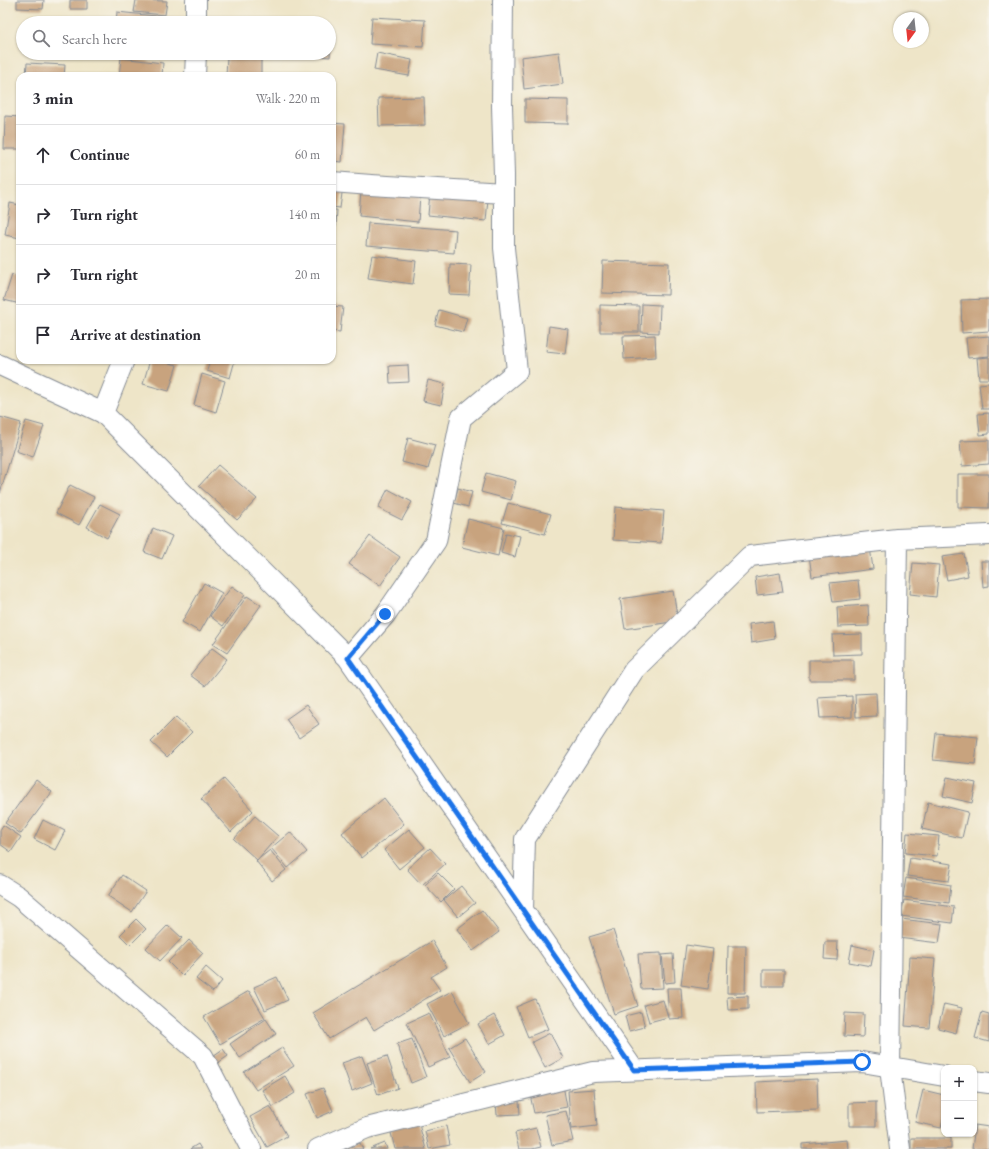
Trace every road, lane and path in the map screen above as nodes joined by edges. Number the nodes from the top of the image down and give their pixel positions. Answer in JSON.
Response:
{"nodes":[{"id":1,"x":196,"y":0,"type":"edge"},
{"id":2,"x":503,"y":0,"type":"edge"},
{"id":3,"x":196,"y":16,"type":"edge"},
{"id":4,"x":196,"y":60,"type":"edge"},
{"id":5,"x":196,"y":72,"type":"edge"},
{"id":6,"x":336,"y":182,"type":"edge"},
{"id":7,"x":504,"y":192,"type":"junction"},
{"id":8,"x":122,"y":364,"type":"edge"},
{"id":9,"x":0,"y":365,"type":"edge"},
{"id":10,"x":103,"y":413,"type":"junction"},
{"id":11,"x":989,"y":535,"type":"edge"},
{"id":12,"x":897,"y":539,"type":"junction"},
{"id":13,"x":348,"y":658,"type":"junction"},
{"id":14,"x":0,"y":885,"type":"edge"},
{"id":15,"x":523,"y":910,"type":"junction"},
{"id":16,"x":890,"y":1068,"type":"junction"},
{"id":17,"x":634,"y":1070,"type":"junction"},
{"id":18,"x":941,"y":1076,"type":"edge"},
{"id":19,"x":977,"y":1081,"type":"edge"},
{"id":20,"x":989,"y":1083,"type":"edge"},
{"id":21,"x":251,"y":1149,"type":"edge"},
{"id":22,"x":318,"y":1149,"type":"edge"},
{"id":23,"x":900,"y":1149,"type":"edge"}],
"edges":[{"from":1,"to":3,"type":"street"},
{"from":2,"to":7,"type":"street"},
{"from":4,"to":5,"type":"street"},
{"from":6,"to":7,"type":"street"},
{"from":7,"to":13,"type":"street"},
{"from":8,"to":10,"type":"street"},
{"from":9,"to":10,"type":"street"},
{"from":10,"to":13,"type":"street"},
{"from":11,"to":12,"type":"street"},
{"from":12,"to":15,"type":"street"},
{"from":12,"to":16,"type":"street"},
{"from":13,"to":15,"type":"street"},
{"from":14,"to":21,"type":"street"},
{"from":15,"to":17,"type":"street"},
{"from":16,"to":17,"type":"street"},
{"from":16,"to":18,"type":"street"},
{"from":16,"to":23,"type":"street"},
{"from":17,"to":22,"type":"street"},
{"from":19,"to":20,"type":"street"}]}
